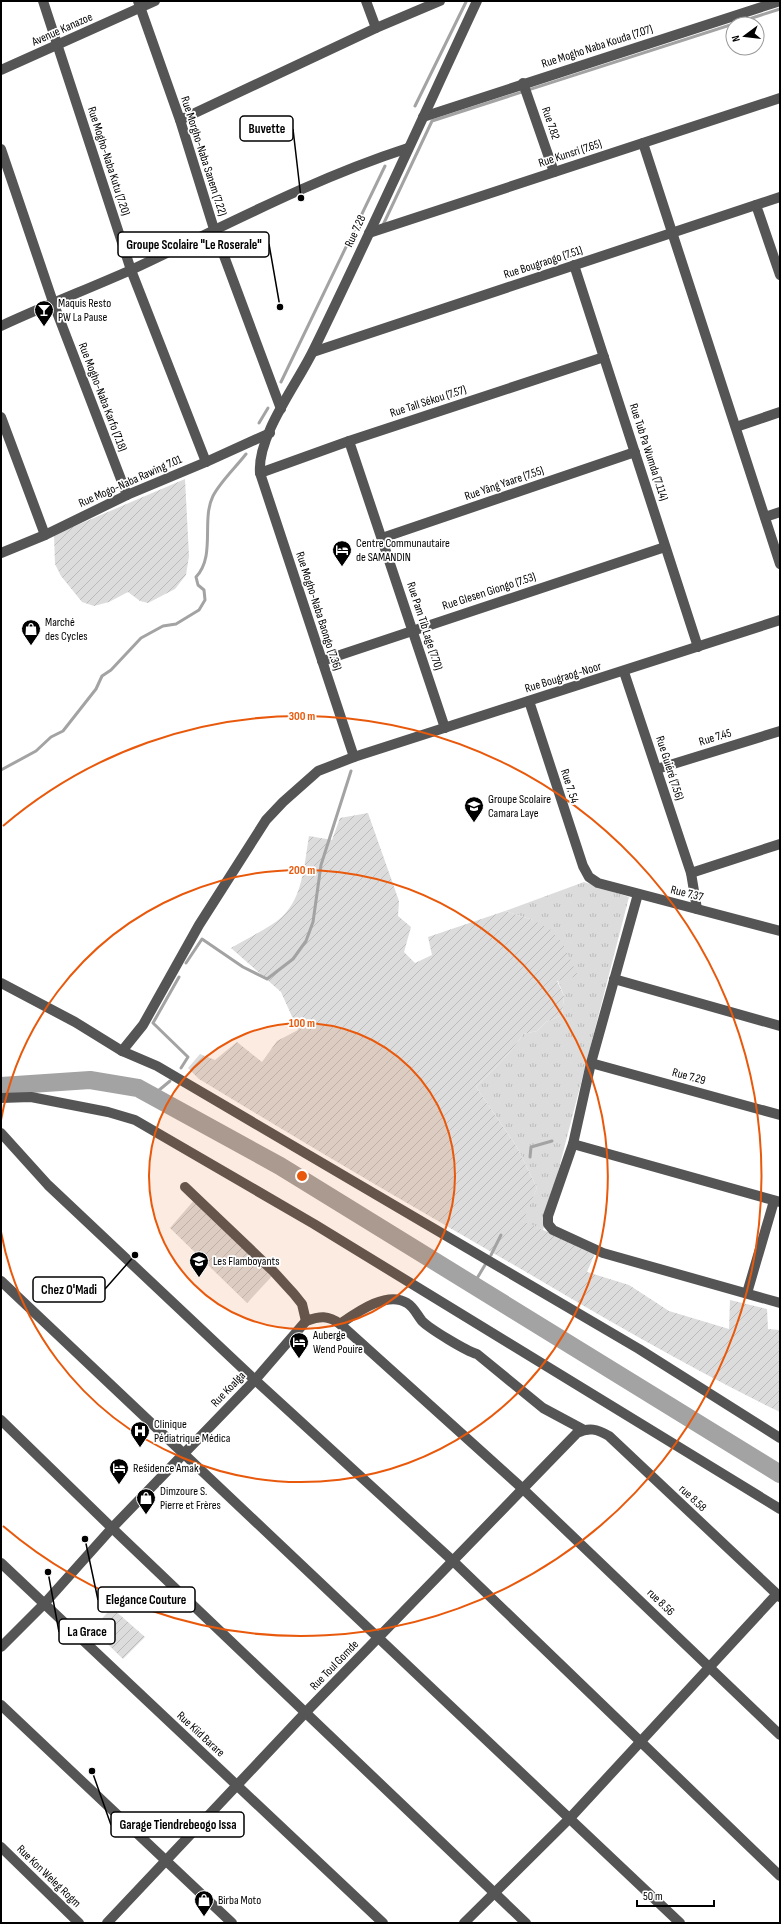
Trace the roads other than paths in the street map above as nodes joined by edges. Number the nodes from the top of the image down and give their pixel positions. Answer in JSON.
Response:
{"nodes":[{"id":1,"x":43,"y":1,"type":"edge"},
{"id":2,"x":155,"y":1,"type":"edge"},
{"id":3,"x":366,"y":1,"type":"edge"},
{"id":4,"x":440,"y":1,"type":"edge"},
{"id":5,"x":780,"y":1,"type":"edge"},
{"id":6,"x":479,"y":2,"type":"edge"},
{"id":7,"x":139,"y":5,"type":"edge"},
{"id":8,"x":376,"y":28,"type":"junction"},
{"id":9,"x":58,"y":45,"type":"junction"},
{"id":10,"x":1,"y":70,"type":"edge"},
{"id":11,"x":523,"y":83,"type":"junction"},
{"id":12,"x":780,"y":98,"type":"edge"},
{"id":13,"x":423,"y":116,"type":"junction"},
{"id":14,"x":180,"y":120,"type":"junction"},
{"id":15,"x":643,"y":143,"type":"junction"},
{"id":16,"x":408,"y":148,"type":"junction"},
{"id":17,"x":1,"y":149,"type":"edge"},
{"id":18,"x":554,"y":172,"type":"junction"},
{"id":19,"x":780,"y":197,"type":"edge"},
{"id":20,"x":756,"y":205,"type":"junction"},
{"id":21,"x":214,"y":229,"type":"junction"},
{"id":22,"x":672,"y":232,"type":"junction"},
{"id":23,"x":369,"y":233,"type":"junction"},
{"id":24,"x":574,"y":265,"type":"junction"},
{"id":25,"x":131,"y":270,"type":"junction"},
{"id":26,"x":780,"y":275,"type":"edge"},
{"id":27,"x":53,"y":302,"type":"junction"},
{"id":28,"x":1,"y":326,"type":"edge"},
{"id":29,"x":313,"y":352,"type":"junction"},
{"id":30,"x":604,"y":357,"type":"junction"},
{"id":31,"x":281,"y":409,"type":"junction"},
{"id":32,"x":780,"y":412,"type":"edge"},
{"id":33,"x":1,"y":417,"type":"edge"},
{"id":34,"x":736,"y":427,"type":"junction"},
{"id":35,"x":270,"y":433,"type":"junction"},
{"id":36,"x":349,"y":440,"type":"junction"},
{"id":37,"x":635,"y":452,"type":"junction"},
{"id":38,"x":206,"y":462,"type":"junction"},
{"id":39,"x":260,"y":472,"type":"junction"},
{"id":40,"x":127,"y":495,"type":"junction"},
{"id":41,"x":780,"y":512,"type":"edge"},
{"id":42,"x":765,"y":517,"type":"junction"},
{"id":43,"x":46,"y":535,"type":"junction"},
{"id":44,"x":382,"y":538,"type":"junction"},
{"id":45,"x":665,"y":547,"type":"junction"},
{"id":46,"x":1,"y":553,"type":"edge"},
{"id":47,"x":780,"y":564,"type":"edge"},
{"id":48,"x":780,"y":620,"type":"edge"},
{"id":49,"x":412,"y":630,"type":"junction"},
{"id":50,"x":698,"y":647,"type":"junction"},
{"id":51,"x":322,"y":661,"type":"junction"},
{"id":52,"x":624,"y":672,"type":"junction"},
{"id":53,"x":529,"y":701,"type":"junction"},
{"id":54,"x":445,"y":728,"type":"junction"},
{"id":55,"x":780,"y":730,"type":"edge"},
{"id":56,"x":354,"y":757,"type":"junction"},
{"id":57,"x":657,"y":769,"type":"junction"},
{"id":58,"x":780,"y":844,"type":"edge"},
{"id":59,"x":691,"y":873,"type":"junction"},
{"id":60,"x":589,"y":877,"type":"joint"},
{"id":61,"x":638,"y":894,"type":"junction"},
{"id":62,"x":697,"y":909,"type":"junction"},
{"id":63,"x":780,"y":931,"type":"edge"},
{"id":64,"x":614,"y":979,"type":"junction"},
{"id":65,"x":1,"y":983,"type":"edge"},
{"id":66,"x":780,"y":1026,"type":"edge"},
{"id":67,"x":122,"y":1051,"type":"junction"},
{"id":68,"x":591,"y":1063,"type":"junction"},
{"id":69,"x":1,"y":1098,"type":"edge"},
{"id":70,"x":780,"y":1115,"type":"edge"},
{"id":71,"x":1,"y":1133,"type":"edge"},
{"id":72,"x":572,"y":1144,"type":"junction"},
{"id":73,"x":185,"y":1187,"type":"dead end"},
{"id":74,"x":777,"y":1202,"type":"edge"},
{"id":75,"x":1,"y":1281,"type":"edge"},
{"id":76,"x":747,"y":1293,"type":"junction"},
{"id":77,"x":780,"y":1303,"type":"edge"},
{"id":78,"x":306,"y":1321,"type":"junction"},
{"id":79,"x":340,"y":1324,"type":"junction"},
{"id":80,"x":255,"y":1380,"type":"junction"},
{"id":81,"x":1,"y":1420,"type":"edge"},
{"id":82,"x":584,"y":1430,"type":"junction"},
{"id":83,"x":780,"y":1438,"type":"edge"},
{"id":84,"x":184,"y":1454,"type":"junction"},
{"id":85,"x":523,"y":1489,"type":"junction"},
{"id":86,"x":780,"y":1509,"type":"edge"},
{"id":87,"x":112,"y":1528,"type":"junction"},
{"id":88,"x":454,"y":1561,"type":"junction"},
{"id":89,"x":1,"y":1563,"type":"edge"},
{"id":90,"x":779,"y":1596,"type":"edge"},
{"id":91,"x":44,"y":1604,"type":"junction"},
{"id":92,"x":378,"y":1638,"type":"junction"},
{"id":93,"x":1,"y":1647,"type":"edge"},
{"id":94,"x":710,"y":1667,"type":"junction"},
{"id":95,"x":1,"y":1705,"type":"edge"},
{"id":96,"x":306,"y":1712,"type":"junction"},
{"id":97,"x":780,"y":1735,"type":"edge"},
{"id":98,"x":640,"y":1741,"type":"junction"},
{"id":99,"x":237,"y":1785,"type":"junction"},
{"id":100,"x":570,"y":1818,"type":"junction"},
{"id":101,"x":1,"y":1847,"type":"edge"},
{"id":102,"x":165,"y":1860,"type":"junction"},
{"id":103,"x":780,"y":1876,"type":"edge"},
{"id":104,"x":494,"y":1894,"type":"junction"},
{"id":105,"x":79,"y":1923,"type":"edge"},
{"id":106,"x":106,"y":1923,"type":"edge"},
{"id":107,"x":232,"y":1923,"type":"edge"},
{"id":108,"x":383,"y":1923,"type":"edge"},
{"id":109,"x":464,"y":1923,"type":"edge"},
{"id":110,"x":526,"y":1923,"type":"edge"},
{"id":111,"x":680,"y":1923,"type":"edge"}],
"edges":[{"from":1,"to":9,"type":"street","name":"Rue Mogho-Naba Kutu (7.20)"},
{"from":2,"to":7,"type":"street","name":"Avenue Kanazoe"},
{"from":3,"to":8,"type":"street"},
{"from":4,"to":8,"type":"street"},
{"from":5,"to":11,"type":"street","name":"Rue Mogho Naba Kouda (7.07)"},
{"from":6,"to":13,"type":"street","name":"Rue 7.28"},
{"from":7,"to":9,"type":"street","name":"Avenue Kanazoe"},
{"from":7,"to":14,"type":"street","name":"Rue Morgho-Naba Sanem (7.22)"},
{"from":8,"to":14,"type":"street"},
{"from":9,"to":10,"type":"street","name":"Avenue Kanazoe"},
{"from":9,"to":25,"type":"street","name":"Rue Mogho-Naba Kutu (7.20)"},
{"from":11,"to":13,"type":"street","name":"Rue Mogho Naba Kouda (7.07)"},
{"from":11,"to":18,"type":"street","name":"Rue 7.82"},
{"from":12,"to":15,"type":"street","name":"Rue Kunsri (7.65)"},
{"from":13,"to":16,"type":"street","name":"Rue 7.28"},
{"from":14,"to":21,"type":"street","name":"Rue Morgho-Naba Sanem (7.22)"},
{"from":15,"to":18,"type":"street","name":"Rue Kunsri (7.65)"},
{"from":15,"to":22,"type":"street"},
{"from":16,"to":21,"type":"street"},
{"from":16,"to":23,"type":"street","name":"Rue 7.28"},
{"from":17,"to":27,"type":"street","name":"Rue Mogho-Naba Karfo (7.18)"},
{"from":18,"to":23,"type":"street","name":"Rue Kunsri (7.65)"},
{"from":19,"to":20,"type":"street","name":"Rue Bougraogo (7.51)"},
{"from":20,"to":22,"type":"street","name":"Rue Bougraogo (7.51)"},
{"from":20,"to":26,"type":"street"},
{"from":21,"to":25,"type":"street"},
{"from":21,"to":31,"type":"street","name":"Rue Morgho-Naba Sanem (7.22)"},
{"from":22,"to":24,"type":"street","name":"Rue Bougraogo (7.51)"},
{"from":22,"to":34,"type":"street"},
{"from":23,"to":29,"type":"street","name":"Rue 7.28"},
{"from":24,"to":29,"type":"street","name":"Rue Bougraogo (7.51)"},
{"from":24,"to":30,"type":"street","name":"Rue Tub Pa Wumda (7.114)"},
{"from":25,"to":27,"type":"street"},
{"from":25,"to":38,"type":"street","name":"Rue Mogho-Naba Kutu (7.20)"},
{"from":27,"to":28,"type":"street"},
{"from":27,"to":40,"type":"street","name":"Rue Mogho-Naba Karfo (7.18)"},
{"from":29,"to":31,"type":"street","name":"Rue 7.28"},
{"from":30,"to":36,"type":"street","name":"Rue Tall Sékou (7.57)"},
{"from":30,"to":37,"type":"street","name":"Rue Tub Pa Wumda (7.114)"},
{"from":31,"to":35,"type":"street","name":"Rue 7.28"},
{"from":32,"to":34,"type":"street"},
{"from":33,"to":43,"type":"street"},
{"from":34,"to":42,"type":"street"},
{"from":35,"to":38,"type":"street","name":"Rue Mogo-Naba Rawing 7.01"},
{"from":35,"to":39,"type":"street","name":"Rue 7.28"},
{"from":36,"to":39,"type":"street","name":"Rue Tall Sékou (7.57)"},
{"from":36,"to":44,"type":"street","name":"Rue Pam Tib Lage (7.70)"},
{"from":37,"to":44,"type":"street","name":"Rue Yâng Yaare (7.55)"},
{"from":37,"to":45,"type":"street","name":"Rue Tub Pa Wumda (7.114)"},
{"from":38,"to":40,"type":"street","name":"Rue Mogo-Naba Rawing 7.01"},
{"from":39,"to":51,"type":"street","name":"Rue Mogho-Naba Baongo (7.36)"},
{"from":40,"to":43,"type":"street","name":"Rue Mogo-Naba Rawing 7.01"},
{"from":41,"to":42,"type":"street"},
{"from":42,"to":47,"type":"street"},
{"from":43,"to":46,"type":"street","name":"Rue Mogo-Naba Rawing 7.01"},
{"from":44,"to":49,"type":"street","name":"Rue Pam Tib Lage (7.70)"},
{"from":45,"to":49,"type":"street","name":"Rue Glesen Giongo (7.53)"},
{"from":45,"to":50,"type":"street","name":"Rue Tub Pa Wumda (7.114)"},
{"from":48,"to":50,"type":"street","name":"Rue Bougraog-Noor"},
{"from":49,"to":51,"type":"street","name":"Rue Glesen Giongo (7.53)"},
{"from":49,"to":54,"type":"street","name":"Rue Pam Tib Lage (7.70)"},
{"from":50,"to":52,"type":"street","name":"Rue Bougraog-Noor"},
{"from":51,"to":56,"type":"street","name":"Rue Mogho-Naba Baongo (7.36)"},
{"from":52,"to":53,"type":"street","name":"Rue Bougraog-Noor"},
{"from":52,"to":57,"type":"street","name":"Rue Guiéré (7.56)"},
{"from":53,"to":54,"type":"street","name":"Rue Bougraog-Noor"},
{"from":53,"to":60,"type":"street","name":"Rue 7. 54"},
{"from":54,"to":56,"type":"street","name":"Rue Bougraog-Noor"},
{"from":55,"to":57,"type":"street","name":"Rue 7.45"},
{"from":56,"to":67,"type":"street","name":"Rue Bougraog-Noor"},
{"from":57,"to":59,"type":"street","name":"Rue Guiéré (7.56)"},
{"from":58,"to":59,"type":"street"},
{"from":59,"to":62,"type":"street","name":"Rue Guiéré (7.56)"},
{"from":60,"to":61,"type":"street","name":"Rue 7.37"},
{"from":61,"to":62,"type":"street","name":"Rue 7.37"},
{"from":61,"to":64,"type":"street"},
{"from":62,"to":63,"type":"street","name":"Rue 7.37"},
{"from":64,"to":66,"type":"street"},
{"from":64,"to":68,"type":"street"},
{"from":65,"to":67,"type":"street"},
{"from":67,"to":83,"type":"street"},
{"from":68,"to":70,"type":"street","name":"Rue 7.29"},
{"from":68,"to":72,"type":"street"},
{"from":69,"to":86,"type":"street"},
{"from":71,"to":80,"type":"street"},
{"from":72,"to":74,"type":"street"},
{"from":72,"to":76,"type":"street"},
{"from":73,"to":78,"type":"street"},
{"from":74,"to":76,"type":"street"},
{"from":75,"to":84,"type":"street"},
{"from":76,"to":77,"type":"street"},
{"from":78,"to":79,"type":"street","name":"rue 8.56"},
{"from":78,"to":80,"type":"street","name":"Rue Koalga"},
{"from":79,"to":82,"type":"street"},
{"from":79,"to":85,"type":"street","name":"rue 8.56"},
{"from":80,"to":84,"type":"street","name":"Rue Koalga"},
{"from":80,"to":88,"type":"street"},
{"from":81,"to":87,"type":"street"},
{"from":82,"to":85,"type":"street","name":"Rue Toul Gomde"},
{"from":82,"to":90,"type":"street","name":"rue 8.58"},
{"from":84,"to":87,"type":"street","name":"Rue Koalga"},
{"from":84,"to":92,"type":"street"},
{"from":85,"to":88,"type":"street","name":"Rue Toul Gomde"},
{"from":85,"to":94,"type":"street","name":"rue 8.56"},
{"from":87,"to":91,"type":"street","name":"Rue Koalga"},
{"from":87,"to":96,"type":"street"},
{"from":88,"to":92,"type":"street","name":"Rue Toul Gomde"},
{"from":88,"to":98,"type":"street"},
{"from":89,"to":91,"type":"street","name":"Rue Kiid Barare"},
{"from":90,"to":94,"type":"street"},
{"from":91,"to":93,"type":"street","name":"Rue Koalga"},
{"from":91,"to":99,"type":"street","name":"Rue Kiid Barare"},
{"from":92,"to":96,"type":"street","name":"Rue Toul Gomde"},
{"from":92,"to":100,"type":"street"},
{"from":94,"to":97,"type":"street","name":"rue 8.56"},
{"from":94,"to":98,"type":"street"},
{"from":95,"to":102,"type":"street"},
{"from":96,"to":99,"type":"street","name":"Rue Toul Gomde"},
{"from":96,"to":104,"type":"street"},
{"from":98,"to":100,"type":"street"},
{"from":98,"to":103,"type":"street"},
{"from":99,"to":102,"type":"street","name":"Rue Toul Gomde"},
{"from":99,"to":108,"type":"street","name":"Rue Kiid Barare"},
{"from":100,"to":104,"type":"street"},
{"from":100,"to":111,"type":"street"},
{"from":101,"to":105,"type":"street","name":"Rue Kon Weleg Rogm"},
{"from":102,"to":106,"type":"street","name":"Rue Toul Gomde"},
{"from":102,"to":107,"type":"street"},
{"from":104,"to":109,"type":"street"},
{"from":104,"to":110,"type":"street"}]}
